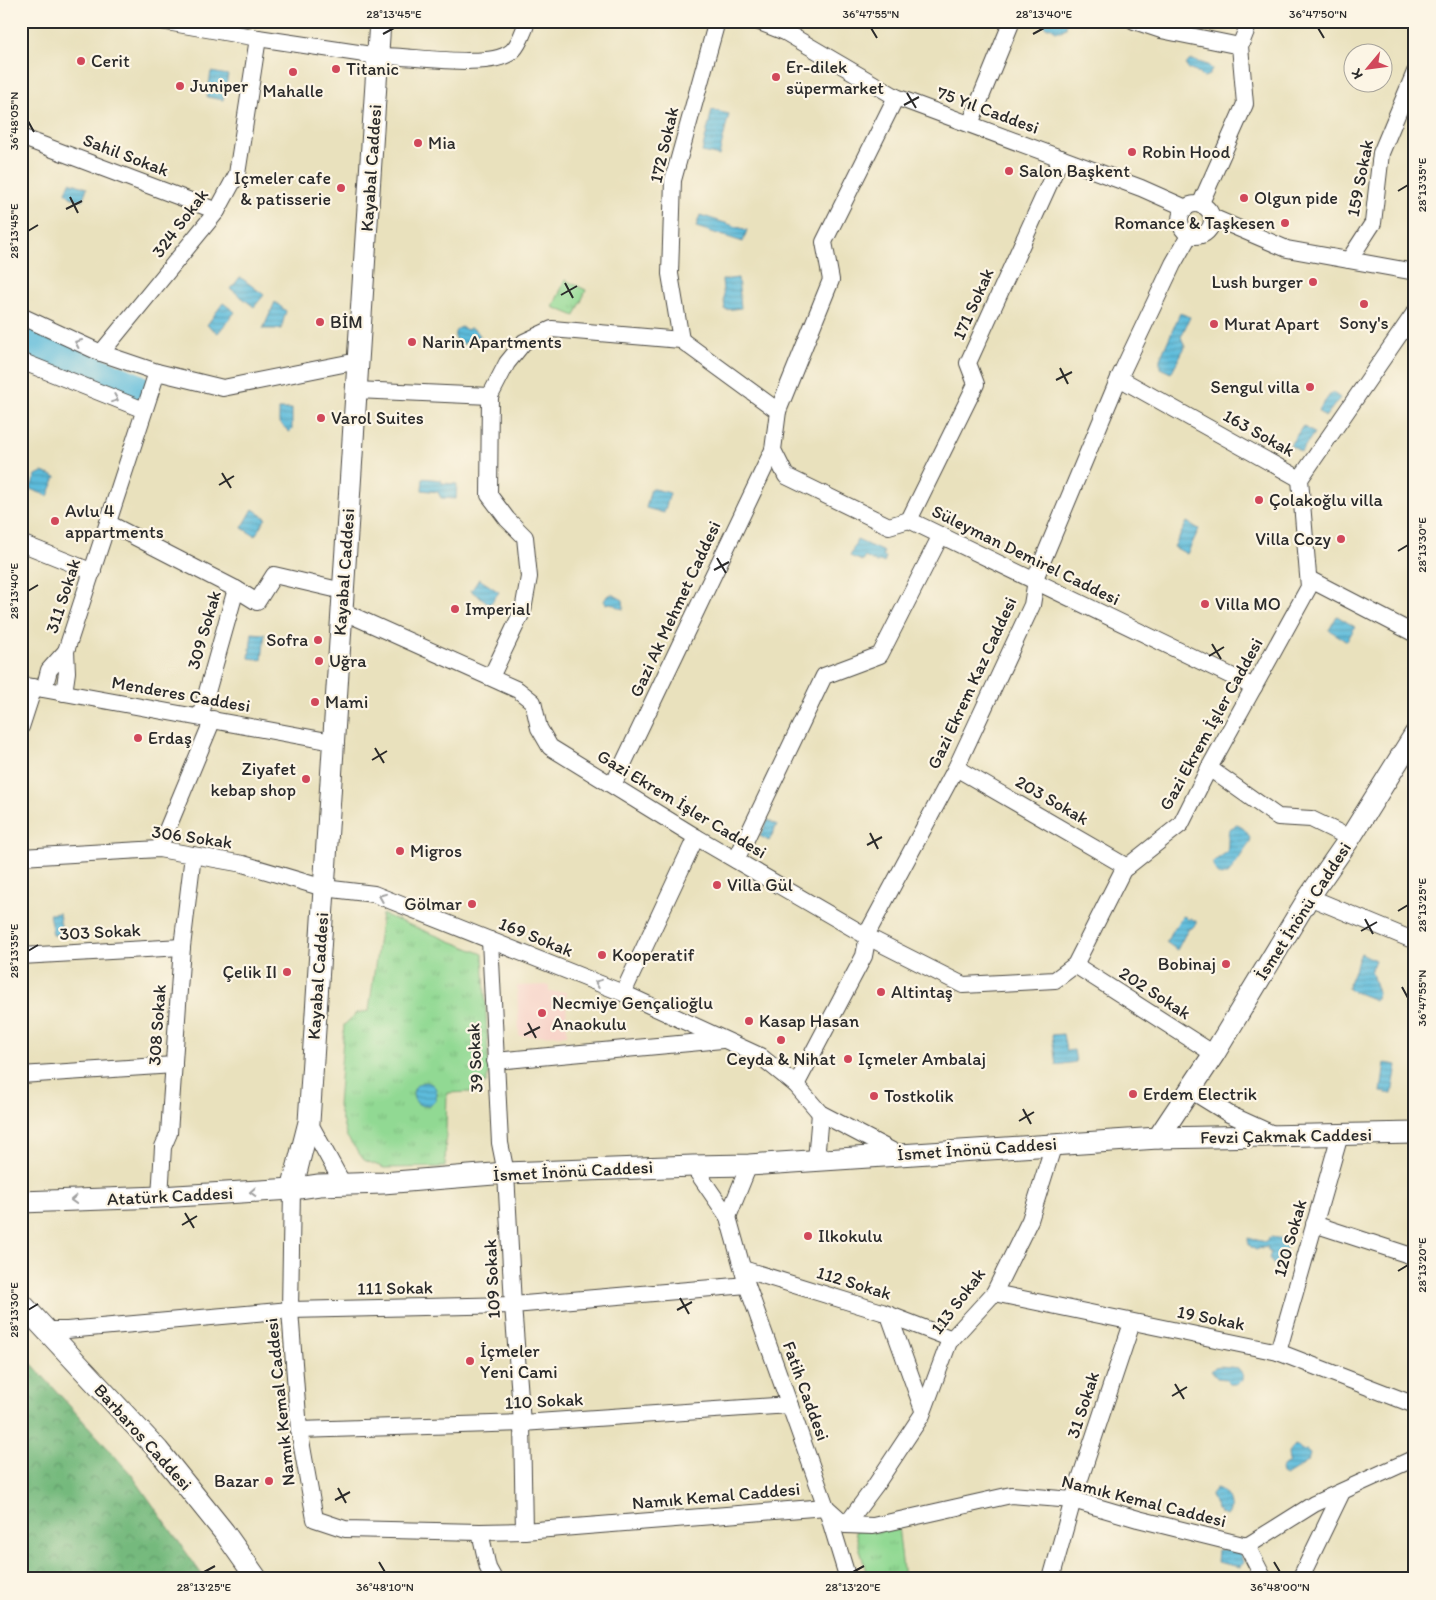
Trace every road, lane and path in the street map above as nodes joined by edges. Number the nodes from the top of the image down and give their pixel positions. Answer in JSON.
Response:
{"nodes":[{"id":1,"x":161,"y":21,"type":"edge"},
{"id":2,"x":380,"y":21,"type":"edge"},
{"id":3,"x":527,"y":21,"type":"edge"},
{"id":4,"x":717,"y":21,"type":"edge"},
{"id":5,"x":757,"y":21,"type":"edge"},
{"id":6,"x":1012,"y":21,"type":"edge"},
{"id":7,"x":1134,"y":21,"type":"edge"},
{"id":8,"x":1250,"y":21,"type":"edge"},
{"id":9,"x":787,"y":27,"type":"edge"},
{"id":10,"x":258,"y":38,"type":"junction"},
{"id":11,"x":1240,"y":46,"type":"junction"},
{"id":12,"x":378,"y":56,"type":"junction"},
{"id":13,"x":1415,"y":72,"type":"edge"},
{"id":14,"x":896,"y":97,"type":"junction"},
{"id":15,"x":970,"y":124,"type":"junction"},
{"id":16,"x":21,"y":137,"type":"edge"},
{"id":17,"x":1061,"y":158,"type":"junction"},
{"id":18,"x":1193,"y":206,"type":"junction"},
{"id":19,"x":217,"y":211,"type":"junction"},
{"id":20,"x":1212,"y":217,"type":"junction"},
{"id":21,"x":1190,"y":234,"type":"junction"},
{"id":22,"x":1349,"y":260,"type":"junction"},
{"id":23,"x":1415,"y":272,"type":"edge"},
{"id":24,"x":1415,"y":312,"type":"edge"},
{"id":25,"x":21,"y":316,"type":"edge"},
{"id":26,"x":681,"y":340,"type":"junction"},
{"id":27,"x":101,"y":353,"type":"junction"},
{"id":28,"x":21,"y":361,"type":"edge"},
{"id":29,"x":358,"y":361,"type":"junction"},
{"id":30,"x":157,"y":372,"type":"junction"},
{"id":31,"x":1119,"y":378,"type":"junction"},
{"id":32,"x":356,"y":390,"type":"junction"},
{"id":33,"x":490,"y":396,"type":"junction"},
{"id":34,"x":144,"y":410,"type":"junction"},
{"id":35,"x":778,"y":411,"type":"junction"},
{"id":36,"x":772,"y":450,"type":"junction"},
{"id":37,"x":1300,"y":479,"type":"junction"},
{"id":38,"x":909,"y":520,"type":"junction"},
{"id":39,"x":108,"y":523,"type":"junction"},
{"id":40,"x":940,"y":535,"type":"junction"},
{"id":41,"x":21,"y":543,"type":"edge"},
{"id":42,"x":93,"y":572,"type":"junction"},
{"id":43,"x":1309,"y":580,"type":"junction"},
{"id":44,"x":1036,"y":582,"type":"junction"},
{"id":45,"x":236,"y":589,"type":"junction"},
{"id":46,"x":342,"y":601,"type":"junction"},
{"id":47,"x":1415,"y":634,"type":"edge"},
{"id":48,"x":66,"y":652,"type":"junction"},
{"id":49,"x":491,"y":677,"type":"junction"},
{"id":50,"x":33,"y":687,"type":"edge"},
{"id":51,"x":1254,"y":687,"type":"junction"},
{"id":52,"x":64,"y":692,"type":"junction"},
{"id":53,"x":207,"y":718,"type":"junction"},
{"id":54,"x":21,"y":727,"type":"edge"},
{"id":55,"x":1415,"y":734,"type":"edge"},
{"id":56,"x":333,"y":742,"type":"junction"},
{"id":57,"x":956,"y":768,"type":"junction"},
{"id":58,"x":1209,"y":768,"type":"junction"},
{"id":59,"x":613,"y":785,"type":"junction"},
{"id":60,"x":696,"y":837,"type":"junction"},
{"id":61,"x":1350,"y":838,"type":"junction"},
{"id":62,"x":159,"y":849,"type":"junction"},
{"id":63,"x":192,"y":855,"type":"junction"},
{"id":64,"x":21,"y":857,"type":"edge"},
{"id":65,"x":736,"y":860,"type":"junction"},
{"id":66,"x":1127,"y":867,"type":"junction"},
{"id":67,"x":324,"y":888,"type":"junction"},
{"id":68,"x":1309,"y":897,"type":"junction"},
{"id":69,"x":868,"y":938,"type":"junction"},
{"id":70,"x":490,"y":940,"type":"junction"},
{"id":71,"x":1415,"y":941,"type":"edge"},
{"id":72,"x":182,"y":947,"type":"junction"},
{"id":73,"x":21,"y":956,"type":"edge"},
{"id":74,"x":1076,"y":965,"type":"junction"},
{"id":75,"x":623,"y":993,"type":"junction"},
{"id":76,"x":724,"y":1040,"type":"junction"},
{"id":77,"x":1214,"y":1054,"type":"junction"},
{"id":78,"x":496,"y":1061,"type":"junction"},
{"id":79,"x":174,"y":1065,"type":"junction"},
{"id":80,"x":21,"y":1075,"type":"edge"},
{"id":81,"x":796,"y":1085,"type":"junction"},
{"id":82,"x":1190,"y":1090,"type":"junction"},
{"id":83,"x":820,"y":1113,"type":"junction"},
{"id":84,"x":309,"y":1122,"type":"junction"},
{"id":85,"x":1415,"y":1133,"type":"edge"},
{"id":86,"x":1340,"y":1135,"type":"junction"},
{"id":87,"x":1278,"y":1136,"type":"junction"},
{"id":88,"x":1158,"y":1138,"type":"junction"},
{"id":89,"x":1054,"y":1144,"type":"junction"},
{"id":90,"x":900,"y":1155,"type":"junction"},
{"id":91,"x":816,"y":1161,"type":"junction"},
{"id":92,"x":748,"y":1165,"type":"junction"},
{"id":93,"x":693,"y":1166,"type":"junction"},
{"id":94,"x":506,"y":1173,"type":"junction"},
{"id":95,"x":343,"y":1184,"type":"junction"},
{"id":96,"x":319,"y":1186,"type":"joint"},
{"id":97,"x":292,"y":1189,"type":"junction"},
{"id":98,"x":160,"y":1197,"type":"junction"},
{"id":99,"x":21,"y":1202,"type":"edge"},
{"id":100,"x":728,"y":1216,"type":"junction"},
{"id":101,"x":1314,"y":1224,"type":"junction"},
{"id":102,"x":1415,"y":1257,"type":"edge"},
{"id":103,"x":743,"y":1268,"type":"junction"},
{"id":104,"x":747,"y":1285,"type":"junction"},
{"id":105,"x":994,"y":1293,"type":"junction"},
{"id":106,"x":513,"y":1305,"type":"junction"},
{"id":107,"x":290,"y":1310,"type":"junction"},
{"id":108,"x":30,"y":1314,"type":"edge"},
{"id":109,"x":889,"y":1315,"type":"junction"},
{"id":110,"x":1132,"y":1323,"type":"junction"},
{"id":111,"x":952,"y":1339,"type":"junction"},
{"id":112,"x":1278,"y":1352,"type":"junction"},
{"id":113,"x":790,"y":1405,"type":"junction"},
{"id":114,"x":1415,"y":1405,"type":"edge"},
{"id":115,"x":923,"y":1410,"type":"junction"},
{"id":116,"x":522,"y":1423,"type":"junction"},
{"id":117,"x":299,"y":1430,"type":"junction"},
{"id":118,"x":1415,"y":1458,"type":"edge"},
{"id":119,"x":1342,"y":1492,"type":"junction"},
{"id":120,"x":1073,"y":1500,"type":"junction"},
{"id":121,"x":826,"y":1507,"type":"junction"},
{"id":122,"x":846,"y":1525,"type":"junction"},
{"id":123,"x":524,"y":1531,"type":"junction"},
{"id":124,"x":480,"y":1532,"type":"junction"},
{"id":125,"x":1247,"y":1546,"type":"junction"},
{"id":126,"x":257,"y":1579,"type":"edge"},
{"id":127,"x":494,"y":1579,"type":"edge"},
{"id":128,"x":848,"y":1579,"type":"edge"},
{"id":129,"x":1051,"y":1579,"type":"edge"},
{"id":130,"x":1264,"y":1579,"type":"edge"},
{"id":131,"x":1300,"y":1579,"type":"edge"}],
"edges":[{"from":1,"to":10,"type":"street"},
{"from":2,"to":12,"type":"street","name":"Kayabal Caddesi"},
{"from":3,"to":12,"type":"street"},
{"from":4,"to":26,"type":"street","name":"172 Sokak"},
{"from":5,"to":9,"type":"street","name":"75 Yıl Caddesi"},
{"from":6,"to":15,"type":"street"},
{"from":7,"to":11,"type":"street"},
{"from":8,"to":11,"type":"street"},
{"from":9,"to":14,"type":"street","name":"75 Yıl Caddesi"},
{"from":10,"to":12,"type":"street"},
{"from":10,"to":19,"type":"street","name":"324 Sokak"},
{"from":11,"to":18,"type":"street"},
{"from":12,"to":29,"type":"street","name":"Kayabal Caddesi"},
{"from":13,"to":22,"type":"street","name":"159 Sokak"},
{"from":14,"to":15,"type":"street","name":"75 Yıl Caddesi"},
{"from":14,"to":35,"type":"street"},
{"from":15,"to":17,"type":"street","name":"75 Yıl Caddesi"},
{"from":16,"to":19,"type":"street","name":"Sahil Sokak"},
{"from":17,"to":18,"type":"street","name":"75 Yıl Caddesi"},
{"from":17,"to":38,"type":"street","name":"171 Sokak"},
{"from":18,"to":20,"type":"street"},
{"from":18,"to":21,"type":"street"},
{"from":19,"to":27,"type":"street","name":"324 Sokak"},
{"from":20,"to":21,"type":"street"},
{"from":20,"to":22,"type":"street"},
{"from":21,"to":31,"type":"street","name":"Gazi Ekrem Kaz Caddesi"},
{"from":22,"to":23,"type":"street"},
{"from":24,"to":37,"type":"street"},
{"from":27,"to":25,"type":"street","one_way":true},
{"from":26,"to":33,"type":"street"},
{"from":26,"to":35,"type":"street"},
{"from":27,"to":30,"type":"street"},
{"from":28,"to":34,"type":"street","one_way":true},
{"from":29,"to":30,"type":"street"},
{"from":29,"to":32,"type":"street","name":"Kayabal Caddesi"},
{"from":30,"to":34,"type":"street","name":"311 Sokak"},
{"from":31,"to":37,"type":"street","name":"163 Sokak"},
{"from":31,"to":44,"type":"street","name":"Gazi Ekrem Kaz Caddesi"},
{"from":32,"to":33,"type":"street"},
{"from":32,"to":46,"type":"street","name":"Kayabal Caddesi"},
{"from":33,"to":49,"type":"street"},
{"from":34,"to":39,"type":"street","name":"311 Sokak"},
{"from":35,"to":36,"type":"street"},
{"from":36,"to":38,"type":"street","name":"Süleyman Demirel Caddesi"},
{"from":36,"to":59,"type":"street","name":"Gazi Ak Mehmet Caddesi"},
{"from":37,"to":43,"type":"street","name":"Gazi Ekrem İşler Caddesi"},
{"from":38,"to":40,"type":"street","name":"Süleyman Demirel Caddesi"},
{"from":39,"to":42,"type":"street","name":"311 Sokak"},
{"from":39,"to":45,"type":"street"},
{"from":40,"to":44,"type":"street","name":"Süleyman Demirel Caddesi"},
{"from":40,"to":65,"type":"street"},
{"from":41,"to":42,"type":"street"},
{"from":42,"to":48,"type":"street","name":"311 Sokak"},
{"from":43,"to":47,"type":"street"},
{"from":43,"to":51,"type":"street","name":"Gazi Ekrem İşler Caddesi"},
{"from":44,"to":51,"type":"street","name":"Süleyman Demirel Caddesi"},
{"from":44,"to":57,"type":"street","name":"Gazi Ekrem Kaz Caddesi"},
{"from":45,"to":46,"type":"street","name":"309 Sokak"},
{"from":45,"to":53,"type":"street","name":"309 Sokak"},
{"from":46,"to":49,"type":"street","name":"Gazi Ekrem İşler Caddesi"},
{"from":46,"to":56,"type":"street","name":"Kayabal Caddesi"},
{"from":48,"to":50,"type":"street"},
{"from":48,"to":52,"type":"street"},
{"from":49,"to":59,"type":"street","name":"Gazi Ekrem İşler Caddesi"},
{"from":50,"to":52,"type":"street","name":"Menderes Caddesi"},
{"from":50,"to":54,"type":"street"},
{"from":51,"to":58,"type":"street","name":"Gazi Ekrem İşler Caddesi"},
{"from":52,"to":53,"type":"street","name":"Menderes Caddesi"},
{"from":53,"to":56,"type":"street","name":"Menderes Caddesi"},
{"from":53,"to":62,"type":"street","name":"309 Sokak"},
{"from":55,"to":61,"type":"street","name":"İsmet İnönü Caddesi"},
{"from":56,"to":67,"type":"street","name":"Kayabal Caddesi"},
{"from":57,"to":66,"type":"street","name":"203 Sokak"},
{"from":57,"to":69,"type":"street","name":"Gazi Ekrem Kaz Caddesi"},
{"from":58,"to":61,"type":"street"},
{"from":58,"to":66,"type":"street","name":"Gazi Ekrem İşler Caddesi"},
{"from":59,"to":60,"type":"street","name":"Gazi Ekrem İşler Caddesi"},
{"from":60,"to":65,"type":"street","name":"Gazi Ekrem İşler Caddesi"},
{"from":60,"to":75,"type":"street"},
{"from":61,"to":68,"type":"street","name":"İsmet İnönü Caddesi"},
{"from":62,"to":63,"type":"street","name":"306 Sokak"},
{"from":62,"to":64,"type":"street","name":"306 Sokak"},
{"from":63,"to":67,"type":"street","name":"306 Sokak"},
{"from":63,"to":72,"type":"street","name":"308 Sokak"},
{"from":65,"to":69,"type":"street","name":"Gazi Ekrem İşler Caddesi"},
{"from":66,"to":74,"type":"street","name":"Gazi Ekrem İşler Caddesi"},
{"from":70,"to":67,"type":"street","name":"169 Sokak","one_way":true},
{"from":67,"to":84,"type":"street","name":"Kayabal Caddesi"},
{"from":68,"to":71,"type":"street"},
{"from":68,"to":77,"type":"street","name":"İsmet İnönü Caddesi"},
{"from":69,"to":74,"type":"street","name":"Gazi Ekrem İşler Caddesi"},
{"from":69,"to":81,"type":"street","name":"Gazi Ekrem Kaz Caddesi"},
{"from":75,"to":70,"type":"street","name":"169 Sokak","one_way":true},
{"from":70,"to":78,"type":"street","name":"39 Sokak"},
{"from":72,"to":73,"type":"street","name":"303 Sokak"},
{"from":72,"to":79,"type":"street","name":"308 Sokak"},
{"from":74,"to":77,"type":"street","name":"202 Sokak"},
{"from":75,"to":76,"type":"street","name":"169 Sokak"},
{"from":76,"to":78,"type":"street"},
{"from":76,"to":81,"type":"street","name":"169 Sokak"},
{"from":77,"to":82,"type":"street","name":"İsmet İnönü Caddesi"},
{"from":78,"to":94,"type":"street","name":"39 Sokak"},
{"from":79,"to":80,"type":"street"},
{"from":79,"to":98,"type":"street","name":"308 Sokak"},
{"from":81,"to":83,"type":"street","name":"169 Sokak"},
{"from":82,"to":87,"type":"street"},
{"from":82,"to":88,"type":"street","name":"İsmet İnönü Caddesi"},
{"from":83,"to":90,"type":"street","name":"169 Sokak"},
{"from":83,"to":91,"type":"street"},
{"from":84,"to":95,"type":"street"},
{"from":84,"to":97,"type":"street","name":"Kayabal Caddesi"},
{"from":85,"to":86,"type":"street","name":"Fevzi Çakmak Caddesi"},
{"from":86,"to":87,"type":"street","name":"Fevzi Çakmak Caddesi"},
{"from":86,"to":101,"type":"street","name":"120 Sokak"},
{"from":87,"to":88,"type":"street","name":"Fevzi Çakmak Caddesi"},
{"from":88,"to":89,"type":"street","name":"İsmet İnönü Caddesi"},
{"from":89,"to":90,"type":"street","name":"İsmet İnönü Caddesi"},
{"from":89,"to":105,"type":"street","name":"113 Sokak"},
{"from":90,"to":91,"type":"street","name":"İsmet İnönü Caddesi"},
{"from":91,"to":92,"type":"street","name":"İsmet İnönü Caddesi"},
{"from":92,"to":93,"type":"street","name":"İsmet İnönü Caddesi"},
{"from":92,"to":100,"type":"street"},
{"from":93,"to":94,"type":"street","name":"İsmet İnönü Caddesi"},
{"from":93,"to":100,"type":"street","name":"Fatih Caddesi"},
{"from":94,"to":95,"type":"street","name":"İsmet İnönü Caddesi"},
{"from":94,"to":106,"type":"street","name":"109 Sokak"},
{"from":95,"to":96,"type":"street","name":"İsmet İnönü Caddesi"},
{"from":96,"to":97,"type":"street","name":"Atatürk Caddesi"},
{"from":97,"to":98,"type":"street","name":"Atatürk Caddesi","one_way":true},
{"from":97,"to":107,"type":"street","name":"Namık Kemal Caddesi"},
{"from":98,"to":99,"type":"street","name":"Atatürk Caddesi","one_way":true},
{"from":100,"to":103,"type":"street","name":"Fatih Caddesi"},
{"from":101,"to":102,"type":"street"},
{"from":101,"to":112,"type":"street","name":"120 Sokak"},
{"from":103,"to":104,"type":"street","name":"Fatih Caddesi"},
{"from":103,"to":109,"type":"street","name":"112 Sokak"},
{"from":104,"to":106,"type":"street","name":"111 Sokak"},
{"from":104,"to":113,"type":"street","name":"Fatih Caddesi"},
{"from":105,"to":110,"type":"street","name":"19 Sokak"},
{"from":105,"to":111,"type":"street","name":"113 Sokak"},
{"from":106,"to":107,"type":"street","name":"111 Sokak"},
{"from":106,"to":116,"type":"street","name":"109 Sokak"},
{"from":107,"to":108,"type":"street","name":"111 Sokak"},
{"from":107,"to":117,"type":"street","name":"Namık Kemal Caddesi"},
{"from":108,"to":126,"type":"street","name":"Barbaros Caddesi"},
{"from":109,"to":111,"type":"street","name":"112 Sokak"},
{"from":109,"to":115,"type":"street"},
{"from":110,"to":112,"type":"street","name":"19 Sokak"},
{"from":110,"to":120,"type":"street","name":"31 Sokak"},
{"from":111,"to":115,"type":"street","name":"113 Sokak"},
{"from":112,"to":114,"type":"street","name":"19 Sokak"},
{"from":113,"to":116,"type":"street","name":"110 Sokak"},
{"from":113,"to":121,"type":"street","name":"Fatih Caddesi"},
{"from":115,"to":122,"type":"street","name":"113 Sokak"},
{"from":116,"to":117,"type":"street","name":"110 Sokak"},
{"from":116,"to":123,"type":"street","name":"109 Sokak"},
{"from":117,"to":124,"type":"street","name":"Namık Kemal Caddesi"},
{"from":118,"to":119,"type":"street"},
{"from":119,"to":125,"type":"street"},
{"from":119,"to":131,"type":"street"},
{"from":120,"to":122,"type":"street","name":"Namık Kemal Caddesi"},
{"from":120,"to":125,"type":"street","name":"Namık Kemal Caddesi"},
{"from":120,"to":129,"type":"street","name":"31 Sokak"},
{"from":121,"to":122,"type":"street","name":"Namık Kemal Caddesi"},
{"from":121,"to":123,"type":"street","name":"Namık Kemal Caddesi"},
{"from":121,"to":128,"type":"street","name":"Fatih Caddesi"},
{"from":123,"to":124,"type":"street","name":"Namık Kemal Caddesi"},
{"from":124,"to":127,"type":"street"},
{"from":125,"to":130,"type":"street"}]}
